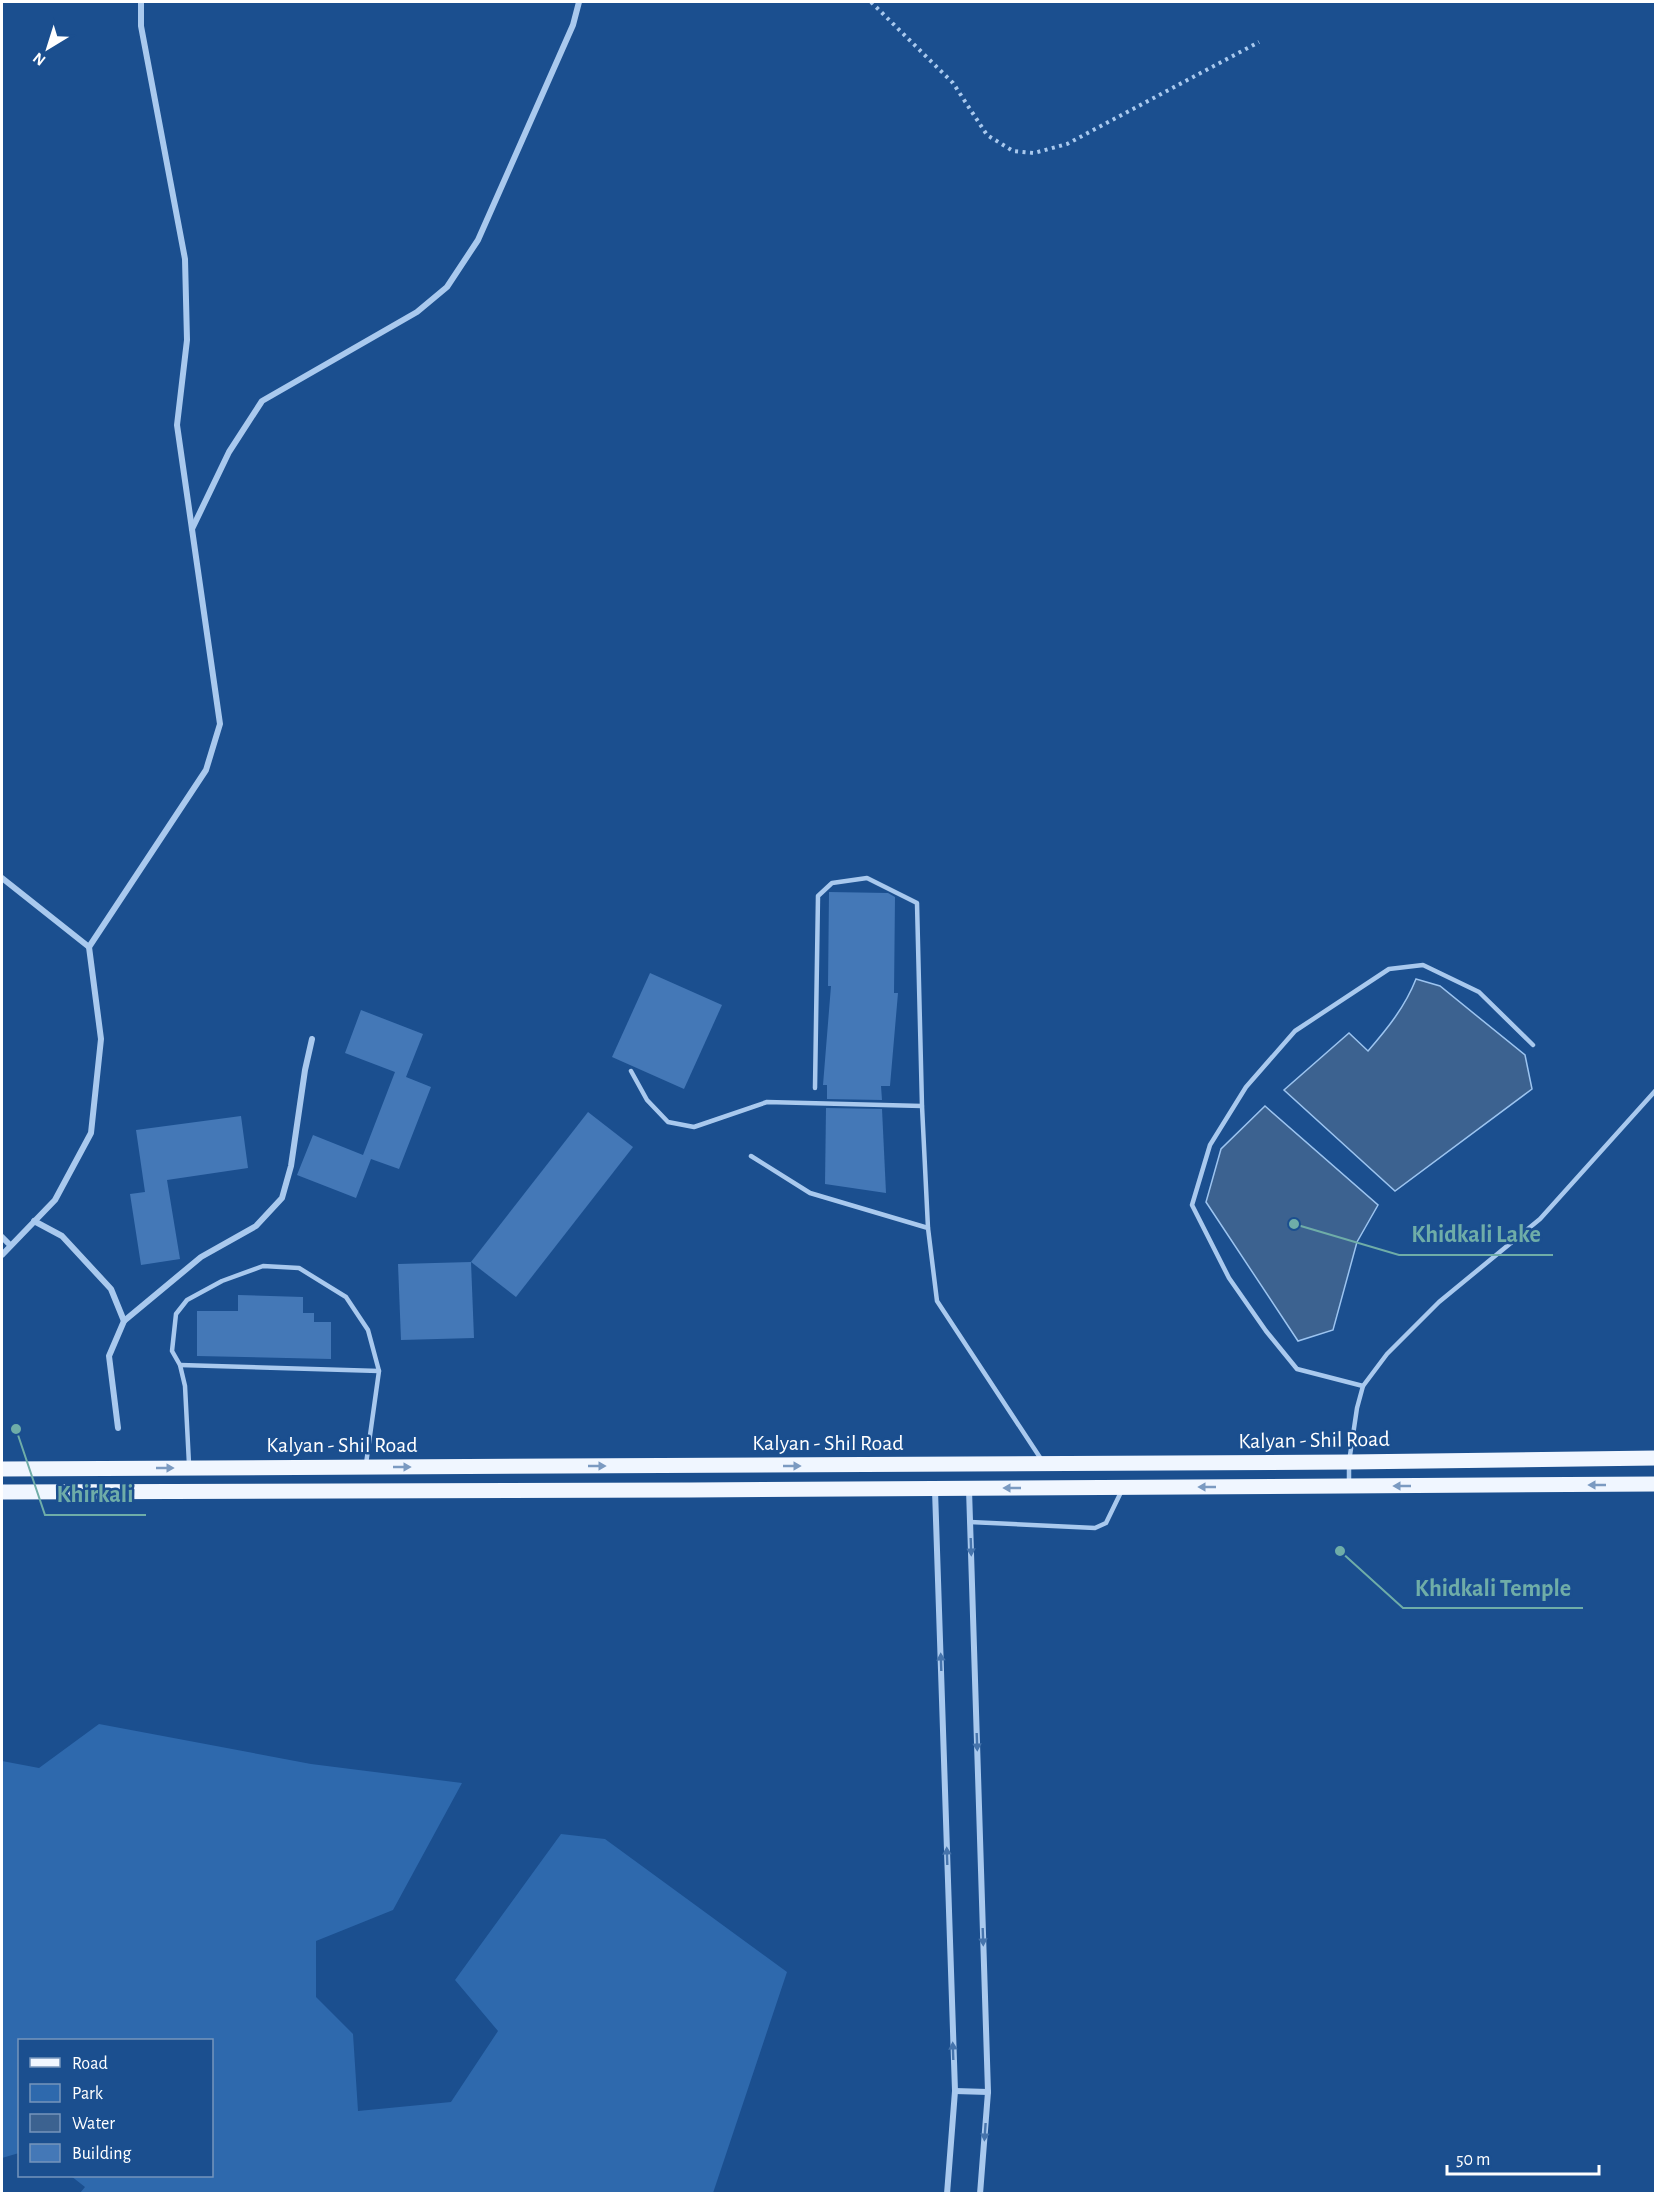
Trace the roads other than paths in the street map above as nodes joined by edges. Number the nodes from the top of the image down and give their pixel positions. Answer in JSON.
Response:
{"nodes":[{"id":1,"x":141,"y":2,"type":"edge"},
{"id":2,"x":579,"y":2,"type":"edge"},
{"id":3,"x":192,"y":530,"type":"junction"},
{"id":4,"x":2,"y":878,"type":"edge"},
{"id":5,"x":89,"y":947,"type":"junction"},
{"id":6,"x":312,"y":1039,"type":"dead end"},
{"id":7,"x":1533,"y":1045,"type":"dead end"},
{"id":8,"x":631,"y":1071,"type":"dead end"},
{"id":9,"x":814,"y":1088,"type":"dead end"},
{"id":10,"x":1656,"y":1090,"type":"edge"},
{"id":11,"x":922,"y":1106,"type":"junction"},
{"id":12,"x":751,"y":1156,"type":"dead end"},
{"id":13,"x":34,"y":1221,"type":"junction"},
{"id":14,"x":928,"y":1228,"type":"junction"},
{"id":15,"x":2,"y":1237,"type":"edge"},
{"id":16,"x":10,"y":1245,"type":"junction"},
{"id":17,"x":2,"y":1254,"type":"edge"},
{"id":18,"x":124,"y":1321,"type":"junction"},
{"id":19,"x":180,"y":1365,"type":"junction"},
{"id":20,"x":379,"y":1371,"type":"junction"},
{"id":21,"x":1363,"y":1386,"type":"junction"},
{"id":22,"x":118,"y":1428,"type":"dead end"},
{"id":23,"x":1656,"y":1458,"type":"edge"},
{"id":24,"x":1349,"y":1462,"type":"junction"},
{"id":25,"x":1044,"y":1464,"type":"junction"},
{"id":26,"x":366,"y":1467,"type":"junction"},
{"id":27,"x":189,"y":1468,"type":"junction"},
{"id":28,"x":2,"y":1469,"type":"edge"},
{"id":29,"x":1656,"y":1484,"type":"edge"},
{"id":30,"x":1349,"y":1487,"type":"junction"},
{"id":31,"x":1123,"y":1488,"type":"junction"},
{"id":32,"x":935,"y":1489,"type":"junction"},
{"id":33,"x":969,"y":1489,"type":"junction"},
{"id":34,"x":2,"y":1492,"type":"edge"},
{"id":35,"x":970,"y":1522,"type":"junction"},
{"id":36,"x":955,"y":2091,"type":"junction"},
{"id":37,"x":988,"y":2092,"type":"junction"},
{"id":38,"x":946,"y":2193,"type":"edge"},
{"id":39,"x":980,"y":2193,"type":"edge"}],
"edges":[{"from":1,"to":3,"type":"street"},
{"from":2,"to":3,"type":"street"},
{"from":3,"to":5,"type":"street"},
{"from":4,"to":5,"type":"street"},
{"from":5,"to":13,"type":"street"},
{"from":6,"to":18,"type":"street"},
{"from":7,"to":21,"type":"lane"},
{"from":8,"to":11,"type":"lane"},
{"from":9,"to":11,"type":"lane"},
{"from":10,"to":21,"type":"lane"},
{"from":11,"to":14,"type":"lane"},
{"from":12,"to":14,"type":"lane"},
{"from":13,"to":16,"type":"street"},
{"from":13,"to":18,"type":"street"},
{"from":14,"to":25,"type":"lane"},
{"from":15,"to":16,"type":"street"},
{"from":16,"to":17,"type":"street"},
{"from":18,"to":22,"type":"street"},
{"from":19,"to":20,"type":"lane"},
{"from":19,"to":20,"type":"lane"},
{"from":19,"to":27,"type":"lane"},
{"from":20,"to":26,"type":"lane"},
{"from":21,"to":24,"type":"lane"},
{"from":23,"to":24,"type":"main road","name":"Kalyan - Shil Road"},
{"from":24,"to":25,"type":"main road","name":"Kalyan - Shil Road"},
{"from":24,"to":30,"type":"lane"},
{"from":26,"to":25,"type":"main road","name":"Kalyan - Shil Road","one_way":true},
{"from":26,"to":27,"type":"main road","name":"Kalyan - Shil Road"},
{"from":28,"to":27,"type":"main road","name":"Kalyan - Shil Road","one_way":true},
{"from":29,"to":30,"type":"main road","name":"Kalyan - Shil Road","one_way":true},
{"from":30,"to":31,"type":"main road","name":"Kalyan - Shil Road","one_way":true},
{"from":31,"to":33,"type":"main road","name":"Kalyan - Shil Road","one_way":true},
{"from":31,"to":35,"type":"lane"},
{"from":32,"to":33,"type":"main road","name":"Kalyan - Shil Road"},
{"from":32,"to":34,"type":"main road","name":"Kalyan - Shil Road"},
{"from":36,"to":32,"type":"street","one_way":true},
{"from":33,"to":35,"type":"street"},
{"from":35,"to":37,"type":"street","one_way":true},
{"from":36,"to":37,"type":"street"},
{"from":36,"to":38,"type":"street"},
{"from":37,"to":39,"type":"street","one_way":true}]}
